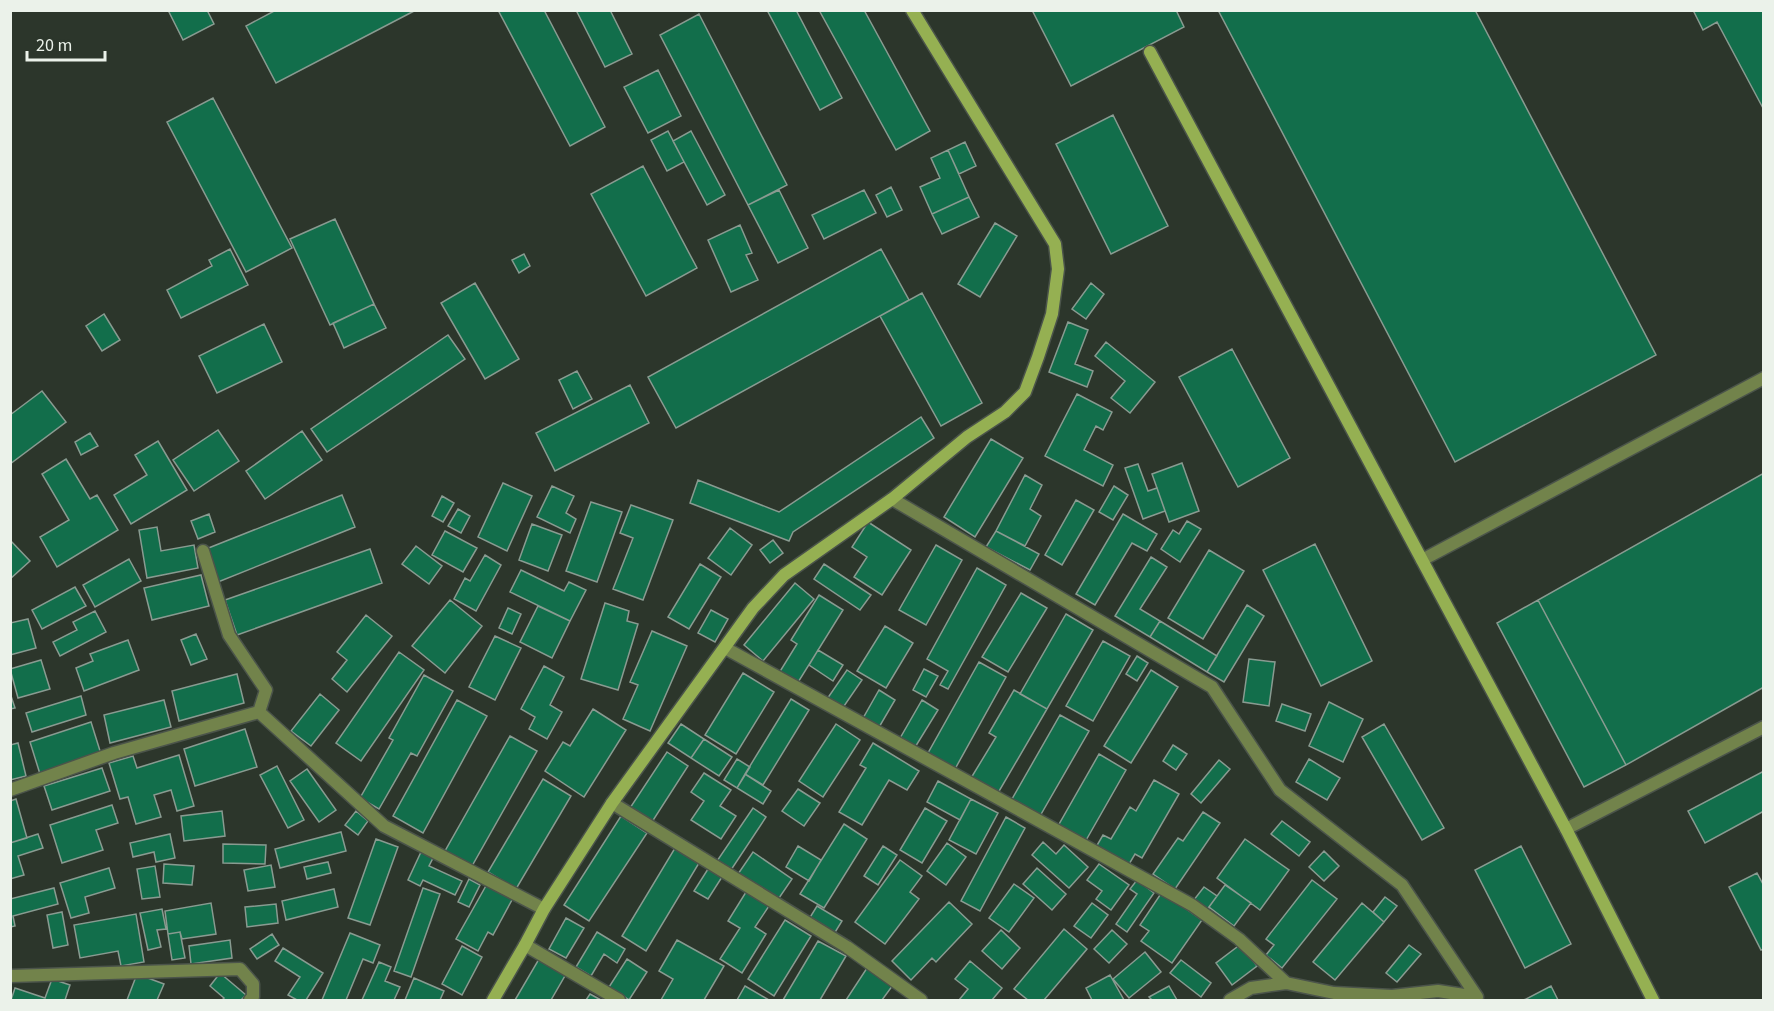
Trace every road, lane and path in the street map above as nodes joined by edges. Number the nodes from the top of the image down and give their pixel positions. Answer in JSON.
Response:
{"nodes":[{"id":1,"x":912,"y":10,"type":"edge"},
{"id":2,"x":1150,"y":52,"type":"dead end"},
{"id":3,"x":1764,"y":378,"type":"edge"},
{"id":4,"x":892,"y":499,"type":"junction"},
{"id":5,"x":203,"y":551,"type":"dead end"},
{"id":6,"x":1422,"y":560,"type":"junction"},
{"id":7,"x":724,"y":648,"type":"junction"},
{"id":8,"x":259,"y":712,"type":"junction"},
{"id":9,"x":1764,"y":727,"type":"edge"},
{"id":10,"x":10,"y":790,"type":"edge"},
{"id":11,"x":612,"y":803,"type":"junction"},
{"id":12,"x":1566,"y":829,"type":"junction"},
{"id":13,"x":544,"y":909,"type":"junction"},
{"id":14,"x":525,"y":945,"type":"junction"},
{"id":15,"x":10,"y":976,"type":"edge"},
{"id":16,"x":1286,"y":983,"type":"junction"},
{"id":17,"x":1478,"y":999,"type":"edge"},
{"id":18,"x":250,"y":1000,"type":"edge"},
{"id":19,"x":493,"y":1000,"type":"edge"},
{"id":20,"x":619,"y":1000,"type":"edge"},
{"id":21,"x":921,"y":1000,"type":"edge"},
{"id":22,"x":1230,"y":1000,"type":"edge"},
{"id":23,"x":1653,"y":1000,"type":"edge"}],
"edges":[{"from":1,"to":4,"type":"street"},
{"from":2,"to":6,"type":"street"},
{"from":3,"to":6,"type":"street"},
{"from":4,"to":7,"type":"street"},
{"from":4,"to":17,"type":"street"},
{"from":5,"to":8,"type":"street"},
{"from":6,"to":12,"type":"street"},
{"from":7,"to":11,"type":"street"},
{"from":7,"to":16,"type":"street"},
{"from":8,"to":10,"type":"street"},
{"from":8,"to":13,"type":"street"},
{"from":9,"to":12,"type":"street"},
{"from":11,"to":13,"type":"street"},
{"from":11,"to":21,"type":"street"},
{"from":12,"to":23,"type":"street"},
{"from":13,"to":14,"type":"street"},
{"from":14,"to":19,"type":"street"},
{"from":14,"to":20,"type":"street"},
{"from":15,"to":18,"type":"street"},
{"from":16,"to":17,"type":"street"},
{"from":16,"to":22,"type":"street"}]}
